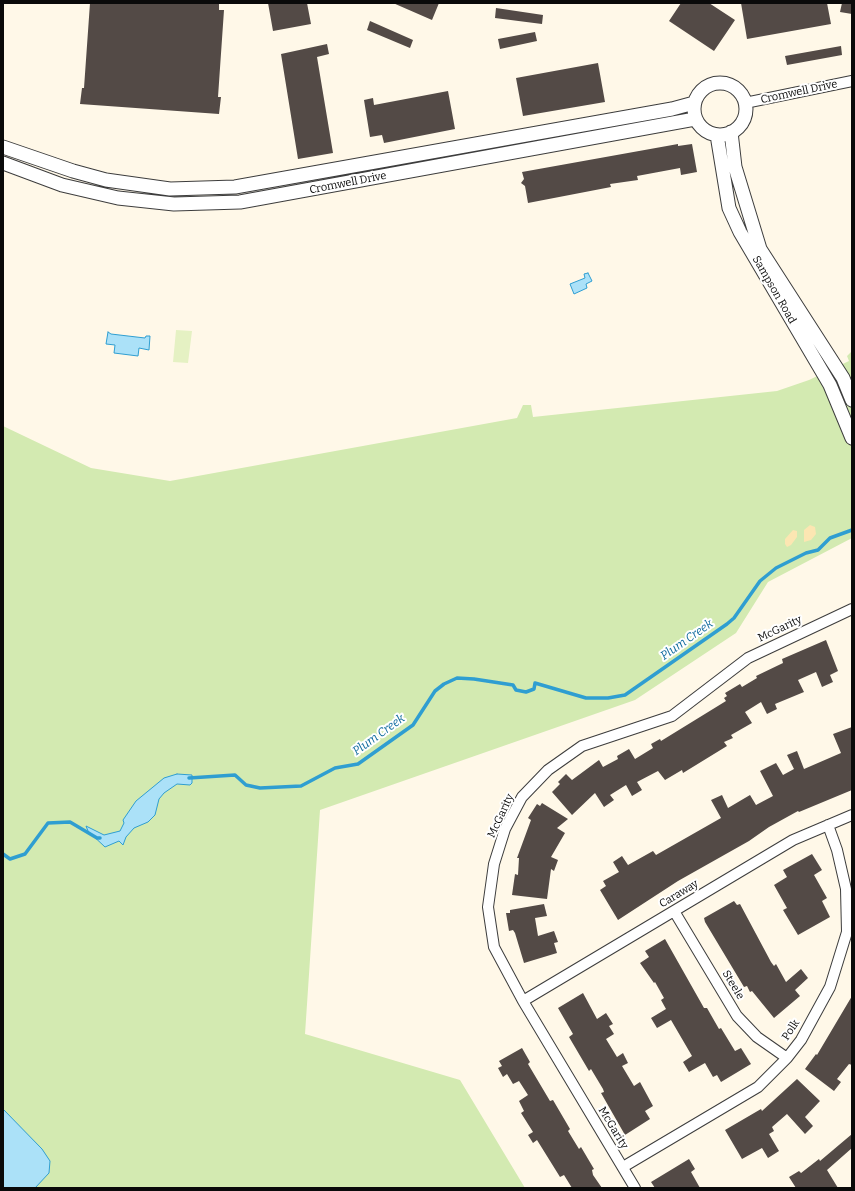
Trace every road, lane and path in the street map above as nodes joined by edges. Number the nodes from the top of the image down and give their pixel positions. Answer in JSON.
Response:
{"nodes":[{"id":1,"x":852,"y":81,"type":"edge"},
{"id":2,"x":694,"y":103,"type":"junction"},
{"id":3,"x":746,"y":103,"type":"junction"},
{"id":4,"x":695,"y":119,"type":"junction"},
{"id":5,"x":731,"y":132,"type":"junction"},
{"id":6,"x":716,"y":135,"type":"junction"},
{"id":7,"x":3,"y":147,"type":"edge"},
{"id":8,"x":3,"y":163,"type":"edge"},
{"id":9,"x":852,"y":400,"type":"edge"},
{"id":10,"x":852,"y":438,"type":"edge"},
{"id":11,"x":852,"y":609,"type":"edge"},
{"id":12,"x":852,"y":815,"type":"edge"},
{"id":13,"x":828,"y":825,"type":"junction"},
{"id":14,"x":674,"y":911,"type":"junction"},
{"id":15,"x":523,"y":1001,"type":"junction"},
{"id":16,"x":786,"y":1058,"type":"junction"},
{"id":17,"x":623,"y":1167,"type":"junction"},
{"id":18,"x":635,"y":1188,"type":"edge"}],
"edges":[{"from":1,"to":3,"type":"street","name":"Cromwell Drive"},
{"from":2,"to":3,"type":"street"},
{"from":2,"to":4,"type":"street"},
{"from":2,"to":7,"type":"street","name":"Cromwell Drive"},
{"from":3,"to":5,"type":"street"},
{"from":4,"to":6,"type":"street"},
{"from":4,"to":8,"type":"street","name":"Cromwell Drive"},
{"from":5,"to":6,"type":"street"},
{"from":5,"to":9,"type":"street","name":"Sampson Road"},
{"from":6,"to":10,"type":"street","name":"Sampson Road"},
{"from":11,"to":15,"type":"street","name":"McGarity"},
{"from":12,"to":13,"type":"street","name":"Caraway"},
{"from":13,"to":14,"type":"street","name":"Caraway"},
{"from":13,"to":16,"type":"street","name":"Polk"},
{"from":14,"to":15,"type":"street","name":"Caraway"},
{"from":14,"to":16,"type":"street","name":"Steele"},
{"from":15,"to":17,"type":"street","name":"McGarity"},
{"from":16,"to":17,"type":"street","name":"Polk"},
{"from":17,"to":18,"type":"street","name":"McGarity"}]}
